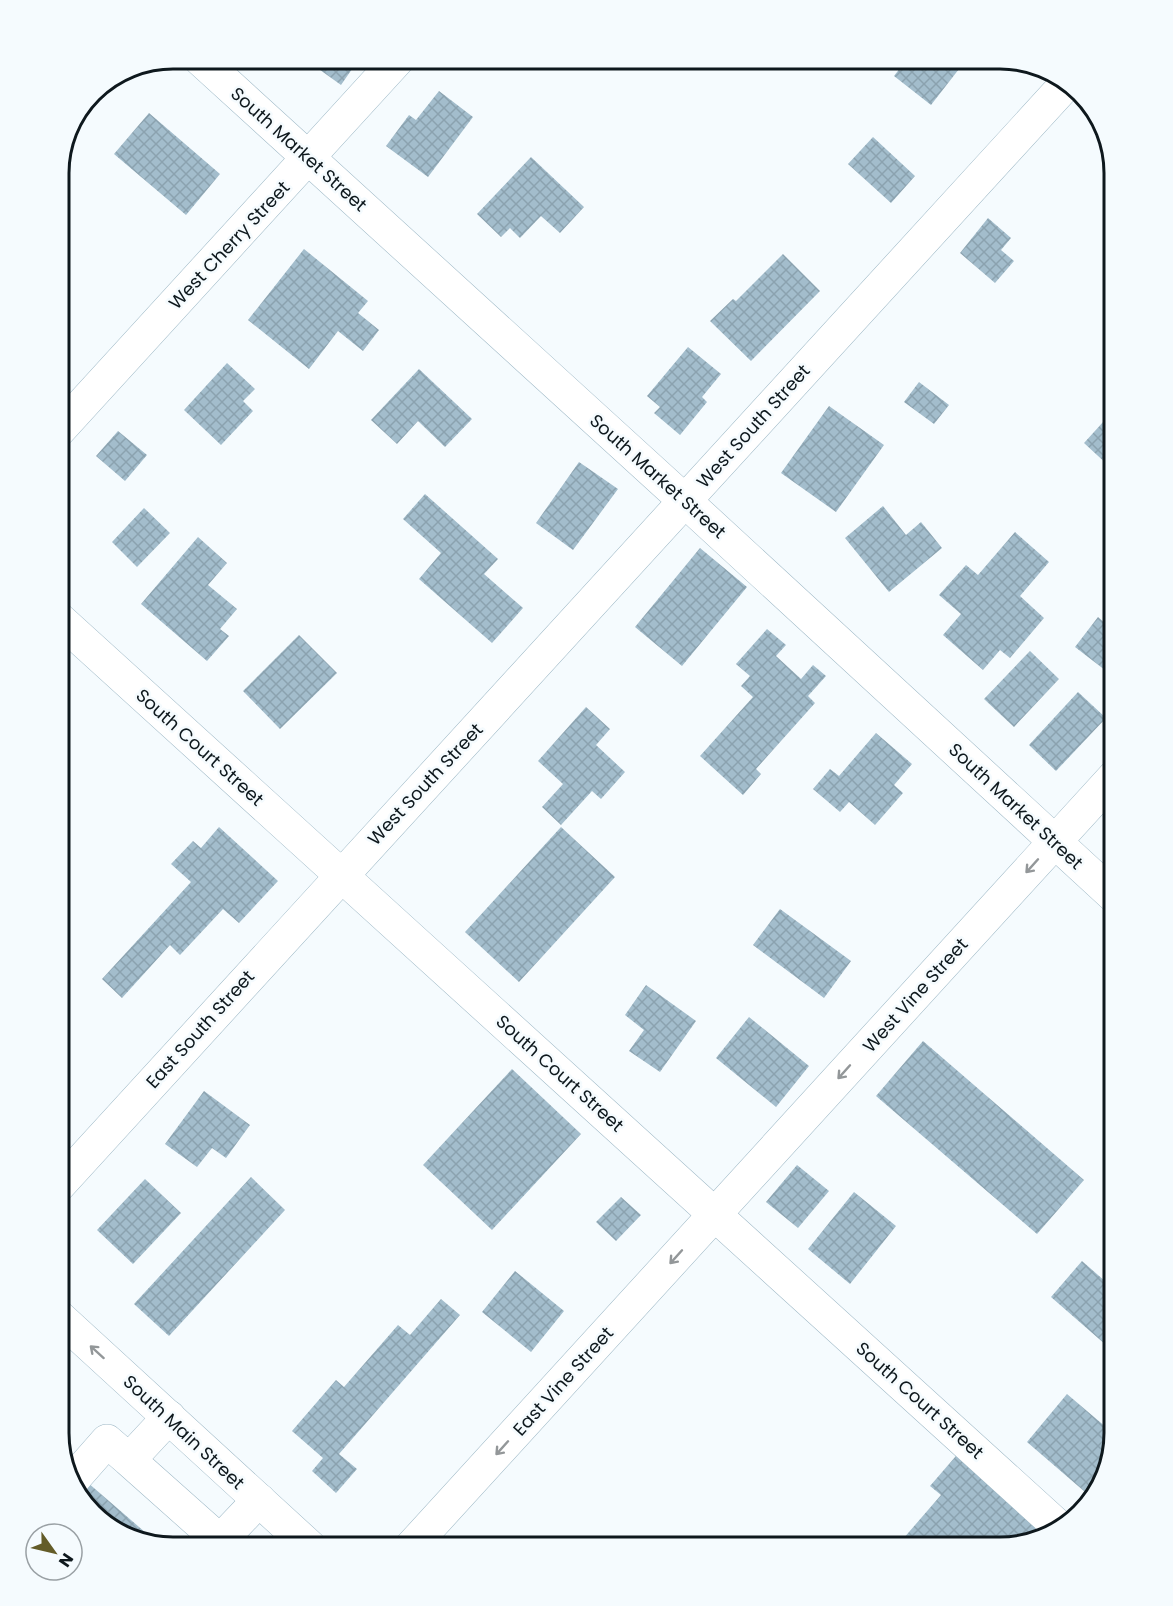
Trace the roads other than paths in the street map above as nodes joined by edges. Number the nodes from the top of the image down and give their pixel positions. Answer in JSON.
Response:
{"nodes":[{"id":1,"x":212,"y":69,"type":"edge"},
{"id":2,"x":388,"y":69,"type":"edge"},
{"id":3,"x":1061,"y":88,"type":"edge"},
{"id":4,"x":309,"y":157,"type":"junction"},
{"id":5,"x":69,"y":419,"type":"edge"},
{"id":6,"x":685,"y":501,"type":"junction"},
{"id":7,"x":69,"y":628,"type":"edge"},
{"id":8,"x":1104,"y":788,"type":"edge"},
{"id":9,"x":1055,"y":842,"type":"junction"},
{"id":10,"x":342,"y":874,"type":"junction"},
{"id":11,"x":1104,"y":887,"type":"edge"},
{"id":12,"x":69,"y":1173,"type":"edge"},
{"id":13,"x":715,"y":1214,"type":"junction"},
{"id":14,"x":69,"y":1327,"type":"edge"},
{"id":15,"x":169,"y":1417,"type":"junction"},
{"id":16,"x":129,"y":1460,"type":"junction"},
{"id":17,"x":78,"y":1474,"type":"edge"},
{"id":18,"x":259,"y":1500,"type":"junction"},
{"id":19,"x":1053,"y":1522,"type":"edge"},
{"id":20,"x":212,"y":1537,"type":"edge"},
{"id":21,"x":228,"y":1537,"type":"edge"},
{"id":22,"x":299,"y":1537,"type":"edge"},
{"id":23,"x":420,"y":1537,"type":"edge"}],
"edges":[{"from":1,"to":4,"type":"main road","name":"South Market Street"},
{"from":2,"to":4,"type":"main road","name":"West Cherry Street"},
{"from":3,"to":6,"type":"main road","name":"West South Street"},
{"from":4,"to":5,"type":"main road","name":"West Cherry Street"},
{"from":4,"to":6,"type":"main road","name":"South Market Street"},
{"from":6,"to":9,"type":"main road","name":"South Market Street"},
{"from":6,"to":10,"type":"main road","name":"West South Street"},
{"from":7,"to":10,"type":"main road","name":"South Court Street"},
{"from":8,"to":9,"type":"main road","name":"West Vine Street"},
{"from":9,"to":11,"type":"main road","name":"South Market Street"},
{"from":9,"to":13,"type":"main road","name":"West Vine Street","one_way":true},
{"from":10,"to":12,"type":"main road","name":"East South Street"},
{"from":10,"to":13,"type":"main road","name":"South Court Street"},
{"from":13,"to":19,"type":"main road","name":"South Court Street"},
{"from":13,"to":23,"type":"main road","name":"East Vine Street","one_way":true},
{"from":15,"to":14,"type":"main road","name":"South Main Street","one_way":true},
{"from":15,"to":16,"type":"main road"},
{"from":15,"to":18,"type":"main road","name":"South Main Street"},
{"from":16,"to":17,"type":"main road"},
{"from":16,"to":20,"type":"main road"},
{"from":18,"to":21,"type":"main road"},
{"from":18,"to":22,"type":"main road","name":"South Main Street"}]}
